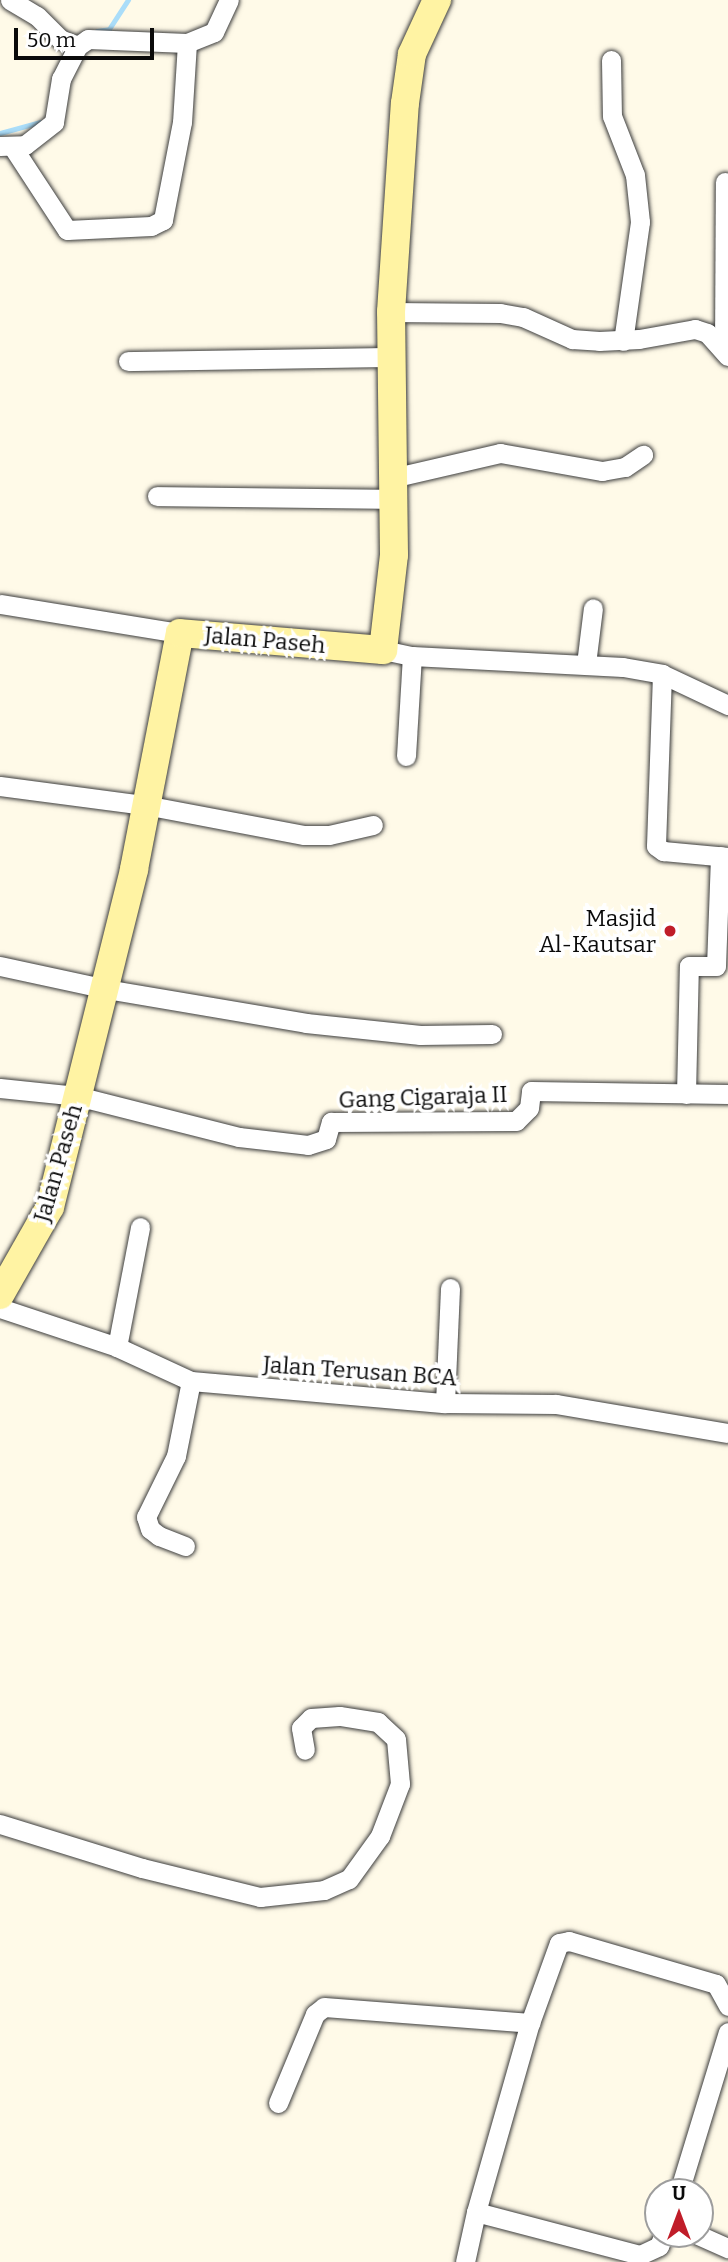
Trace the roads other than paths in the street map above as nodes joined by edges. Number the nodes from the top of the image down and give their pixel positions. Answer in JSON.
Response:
{"nodes":[{"id":1,"x":10,"y":0,"type":"edge"},
{"id":2,"x":229,"y":0,"type":"edge"},
{"id":3,"x":438,"y":0,"type":"edge"},
{"id":4,"x":187,"y":43,"type":"junction"},
{"id":5,"x":73,"y":45,"type":"junction"},
{"id":6,"x":611,"y":60,"type":"dead end"},
{"id":7,"x":7,"y":147,"type":"edge"},
{"id":8,"x":726,"y":182,"type":"dead end"},
{"id":9,"x":391,"y":312,"type":"junction"},
{"id":10,"x":622,"y":341,"type":"junction"},
{"id":11,"x":726,"y":354,"type":"edge"},
{"id":12,"x":393,"y":357,"type":"junction"},
{"id":13,"x":128,"y":361,"type":"dead end"},
{"id":14,"x":643,"y":454,"type":"dead end"},
{"id":15,"x":392,"y":489,"type":"junction"},
{"id":16,"x":157,"y":496,"type":"dead end"},
{"id":17,"x":0,"y":604,"type":"edge"},
{"id":18,"x":593,"y":608,"type":"dead end"},
{"id":19,"x":180,"y":633,"type":"junction"},
{"id":20,"x":383,"y":650,"type":"junction"},
{"id":21,"x":412,"y":656,"type":"junction"},
{"id":22,"x":586,"y":664,"type":"junction"},
{"id":23,"x":662,"y":674,"type":"junction"},
{"id":24,"x":728,"y":705,"type":"edge"},
{"id":25,"x":406,"y":757,"type":"dead end"},
{"id":26,"x":0,"y":786,"type":"edge"},
{"id":27,"x":145,"y":805,"type":"junction"},
{"id":28,"x":373,"y":825,"type":"dead end"},
{"id":29,"x":724,"y":857,"type":"edge"},
{"id":30,"x":0,"y":966,"type":"edge"},
{"id":31,"x":106,"y":989,"type":"junction"},
{"id":32,"x":492,"y":1034,"type":"dead end"},
{"id":33,"x":0,"y":1088,"type":"edge"},
{"id":34,"x":686,"y":1094,"type":"junction"},
{"id":35,"x":728,"y":1094,"type":"edge"},
{"id":36,"x":77,"y":1096,"type":"junction"},
{"id":37,"x":140,"y":1227,"type":"dead end"},
{"id":38,"x":450,"y":1288,"type":"dead end"},
{"id":39,"x":0,"y":1295,"type":"edge"},
{"id":40,"x":0,"y":1308,"type":"edge"},
{"id":41,"x":117,"y":1347,"type":"junction"},
{"id":42,"x":191,"y":1381,"type":"junction"},
{"id":43,"x":445,"y":1403,"type":"junction"},
{"id":44,"x":728,"y":1433,"type":"edge"},
{"id":45,"x":185,"y":1546,"type":"dead end"},
{"id":46,"x":304,"y":1750,"type":"dead end"},
{"id":47,"x":0,"y":1824,"type":"edge"},
{"id":48,"x":728,"y":2007,"type":"edge"},
{"id":49,"x":530,"y":2023,"type":"junction"},
{"id":50,"x":728,"y":2032,"type":"edge"},
{"id":51,"x":278,"y":2103,"type":"dead end"},
{"id":52,"x":683,"y":2178,"type":"edge"},
{"id":53,"x":476,"y":2212,"type":"junction"},
{"id":54,"x":655,"y":2248,"type":"edge"},
{"id":55,"x":465,"y":2262,"type":"edge"}],
"edges":[{"from":1,"to":5,"type":"street"},
{"from":2,"to":4,"type":"street"},
{"from":3,"to":9,"type":"street"},
{"from":4,"to":5,"type":"street"},
{"from":4,"to":7,"type":"street"},
{"from":5,"to":7,"type":"street"},
{"from":6,"to":10,"type":"street"},
{"from":8,"to":11,"type":"street"},
{"from":9,"to":10,"type":"street"},
{"from":9,"to":12,"type":"street"},
{"from":10,"to":11,"type":"street"},
{"from":12,"to":13,"type":"street"},
{"from":12,"to":15,"type":"street"},
{"from":14,"to":15,"type":"street"},
{"from":15,"to":16,"type":"street"},
{"from":15,"to":20,"type":"street"},
{"from":17,"to":19,"type":"street"},
{"from":18,"to":22,"type":"street"},
{"from":19,"to":20,"type":"street","name":"Jalan Paseh"},
{"from":19,"to":27,"type":"street","name":"Jalan Paseh"},
{"from":20,"to":21,"type":"street"},
{"from":21,"to":22,"type":"street"},
{"from":21,"to":25,"type":"street"},
{"from":22,"to":23,"type":"street"},
{"from":23,"to":24,"type":"street"},
{"from":23,"to":29,"type":"street"},
{"from":26,"to":27,"type":"street"},
{"from":27,"to":28,"type":"street"},
{"from":27,"to":31,"type":"street","name":"Jalan Paseh"},
{"from":29,"to":34,"type":"street"},
{"from":30,"to":31,"type":"street"},
{"from":31,"to":32,"type":"street"},
{"from":31,"to":36,"type":"street","name":"Jalan Paseh"},
{"from":33,"to":36,"type":"street"},
{"from":34,"to":35,"type":"street","name":"Gang Cigaraja II"},
{"from":34,"to":36,"type":"street","name":"Gang Cigaraja II"},
{"from":36,"to":39,"type":"street","name":"Jalan Paseh"},
{"from":37,"to":41,"type":"street"},
{"from":38,"to":43,"type":"street"},
{"from":40,"to":41,"type":"street","name":"Jalan Terusan BCA"},
{"from":41,"to":42,"type":"street","name":"Jalan Terusan BCA"},
{"from":42,"to":43,"type":"street","name":"Jalan Terusan BCA"},
{"from":42,"to":45,"type":"street"},
{"from":43,"to":44,"type":"street","name":"Jalan Terusan BCA"},
{"from":46,"to":47,"type":"street"},
{"from":48,"to":49,"type":"street"},
{"from":49,"to":51,"type":"street"},
{"from":49,"to":53,"type":"street"},
{"from":50,"to":52,"type":"street"},
{"from":53,"to":54,"type":"street"},
{"from":53,"to":55,"type":"street"}]}
